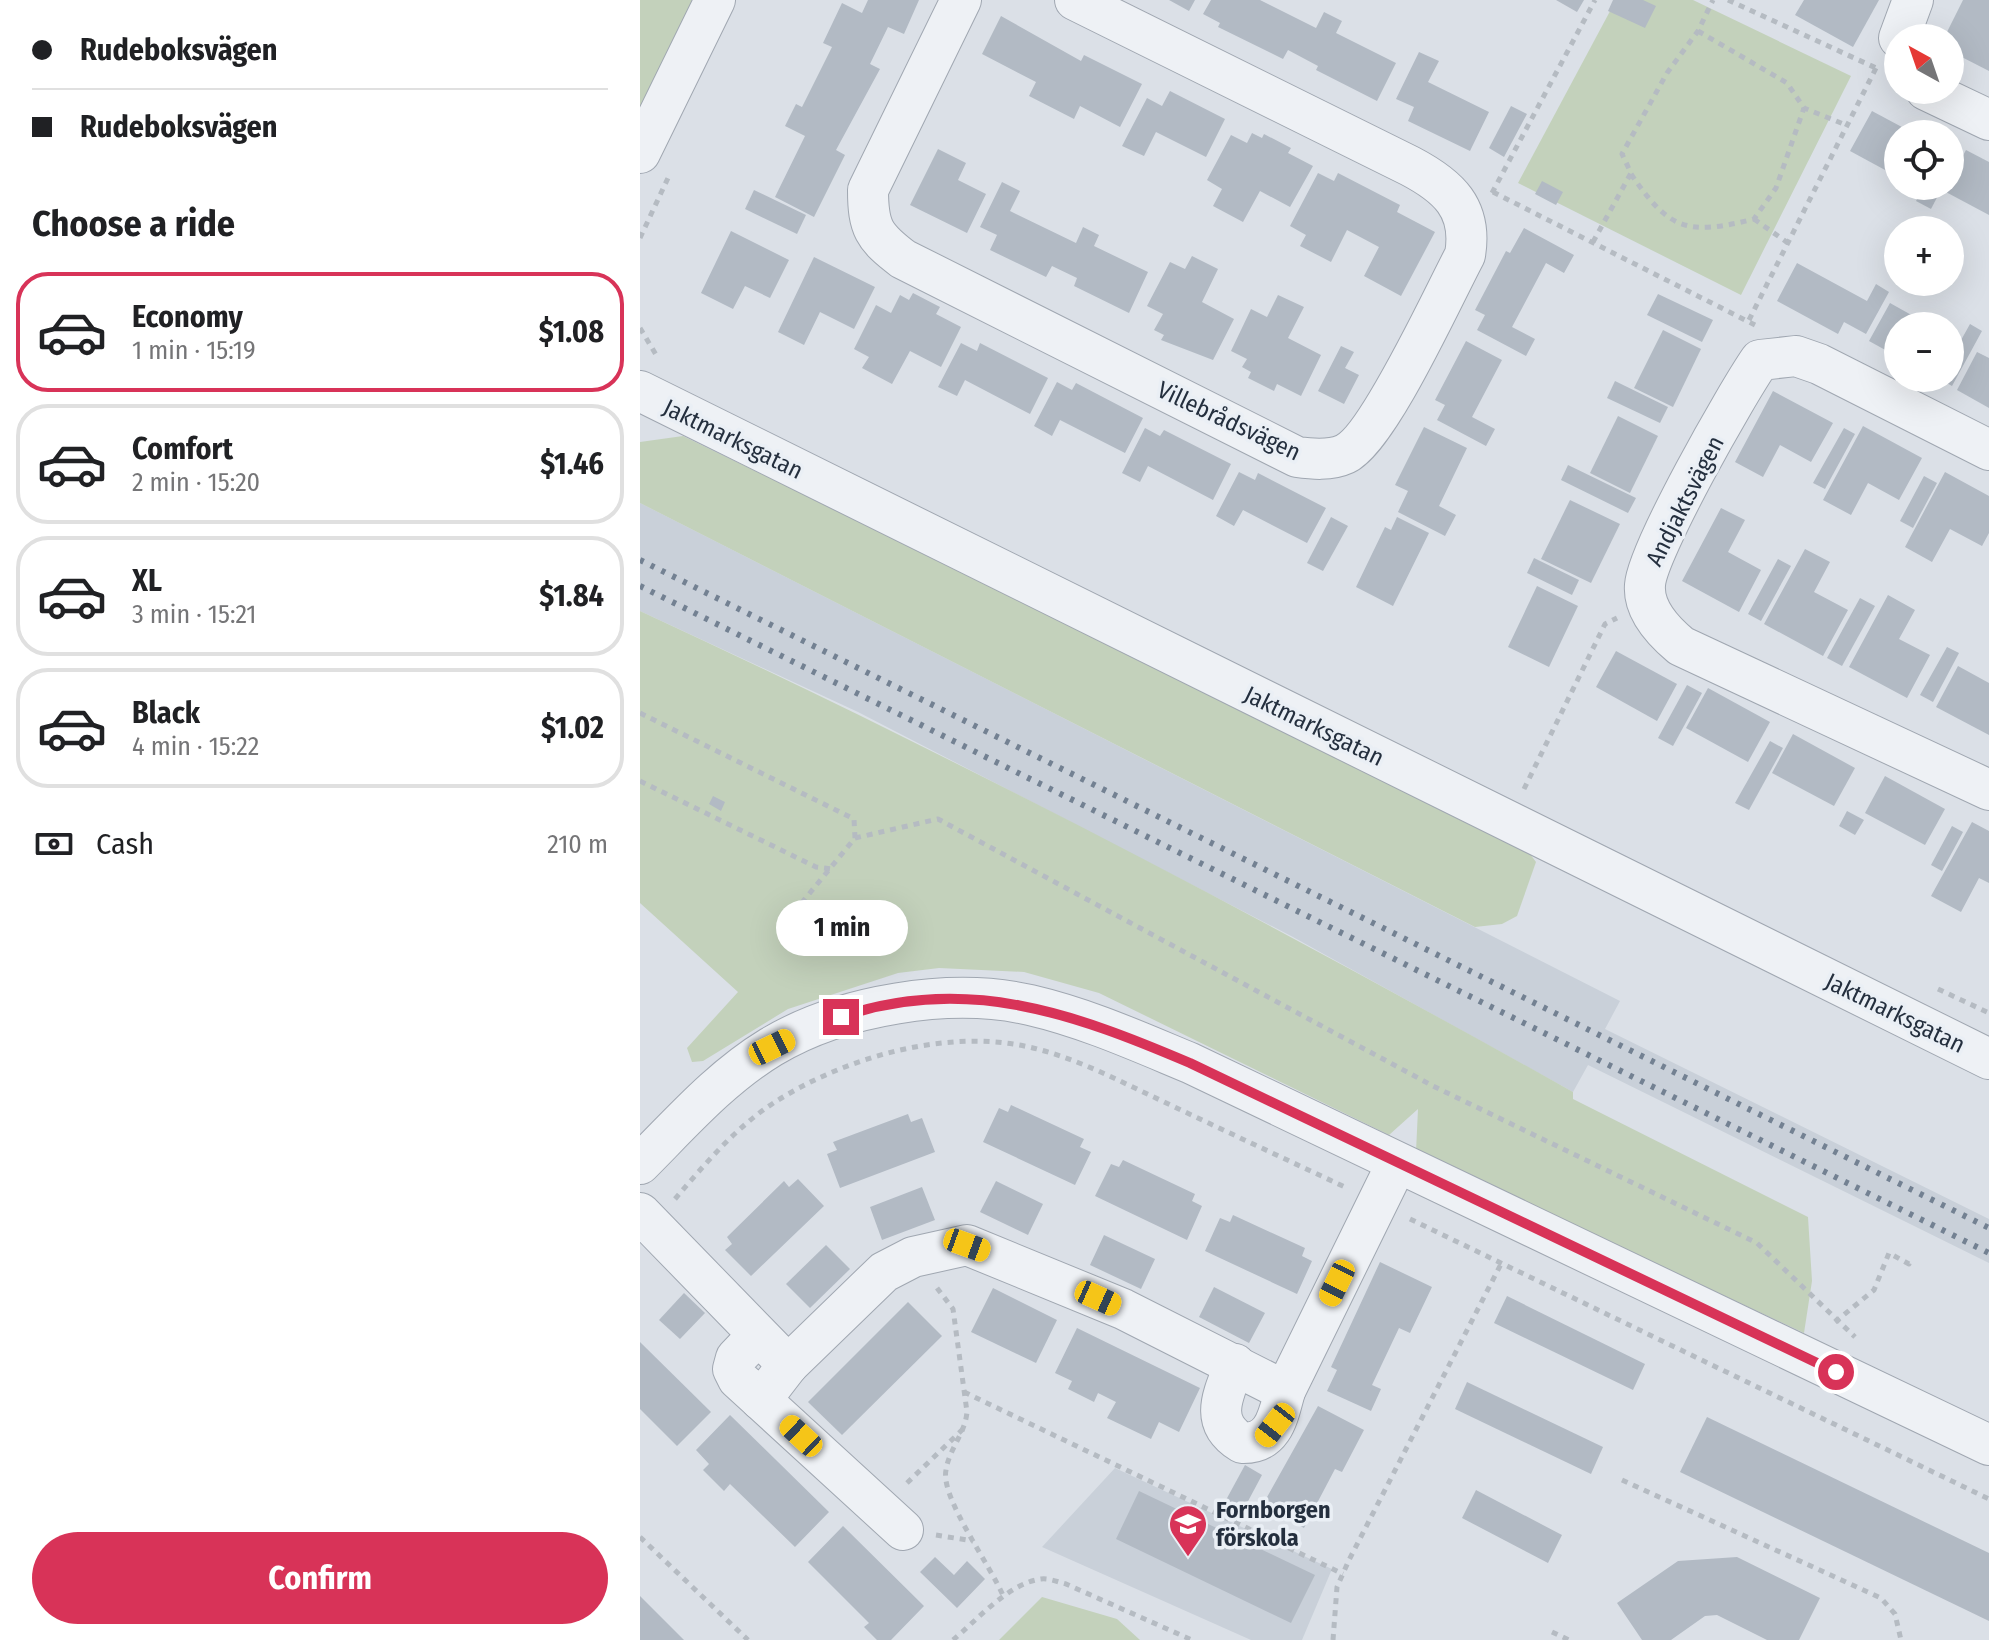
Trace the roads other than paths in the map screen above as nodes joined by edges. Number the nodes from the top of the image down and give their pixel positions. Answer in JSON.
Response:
{"nodes":[{"id":1,"x":715,"y":0,"type":"edge"},
{"id":2,"x":961,"y":0,"type":"edge"},
{"id":3,"x":1075,"y":0,"type":"edge"},
{"id":4,"x":1913,"y":0,"type":"edge"},
{"id":5,"x":1903,"y":24,"type":"edge"},
{"id":6,"x":1955,"y":104,"type":"edge"},
{"id":7,"x":1989,"y":120,"type":"edge"},
{"id":8,"x":640,"y":153,"type":"edge"},
{"id":9,"x":653,"y":377,"type":"edge"},
{"id":10,"x":1989,"y":450,"type":"edge"},
{"id":11,"x":1989,"y":790,"type":"edge"},
{"id":12,"x":1989,"y":1059,"type":"edge"},
{"id":13,"x":1397,"y":1163,"type":"junction"},
{"id":14,"x":640,"y":1164,"type":"edge"},
{"id":15,"x":646,"y":1219,"type":"edge"},
{"id":16,"x":757,"y":1336,"type":"junction"},
{"id":17,"x":1235,"y":1364,"type":"junction"},
{"id":18,"x":788,"y":1365,"type":"junction"},
{"id":19,"x":1285,"y":1391,"type":"junction"},
{"id":20,"x":761,"y":1400,"type":"junction"},
{"id":21,"x":1989,"y":1445,"type":"edge"},
{"id":22,"x":891,"y":1519,"type":"road end"}],
"edges":[{"from":1,"to":8,"type":"street"},
{"from":2,"to":3,"type":"street","name":"Villebrådsvägen"},
{"from":4,"to":5,"type":"street"},
{"from":6,"to":7,"type":"street"},
{"from":9,"to":12,"type":"street","name":"Jaktmarksgatan"},
{"from":10,"to":11,"type":"street","name":"Andjaktsvägen"},
{"from":13,"to":14,"type":"street"},
{"from":13,"to":19,"type":"street"},
{"from":13,"to":21,"type":"street"},
{"from":15,"to":16,"type":"street"},
{"from":16,"to":18,"type":"street"},
{"from":16,"to":20,"type":"street"},
{"from":17,"to":18,"type":"street"},
{"from":17,"to":19,"type":"street"},
{"from":17,"to":19,"type":"street"},
{"from":18,"to":20,"type":"street"},
{"from":20,"to":22,"type":"street"}]}
